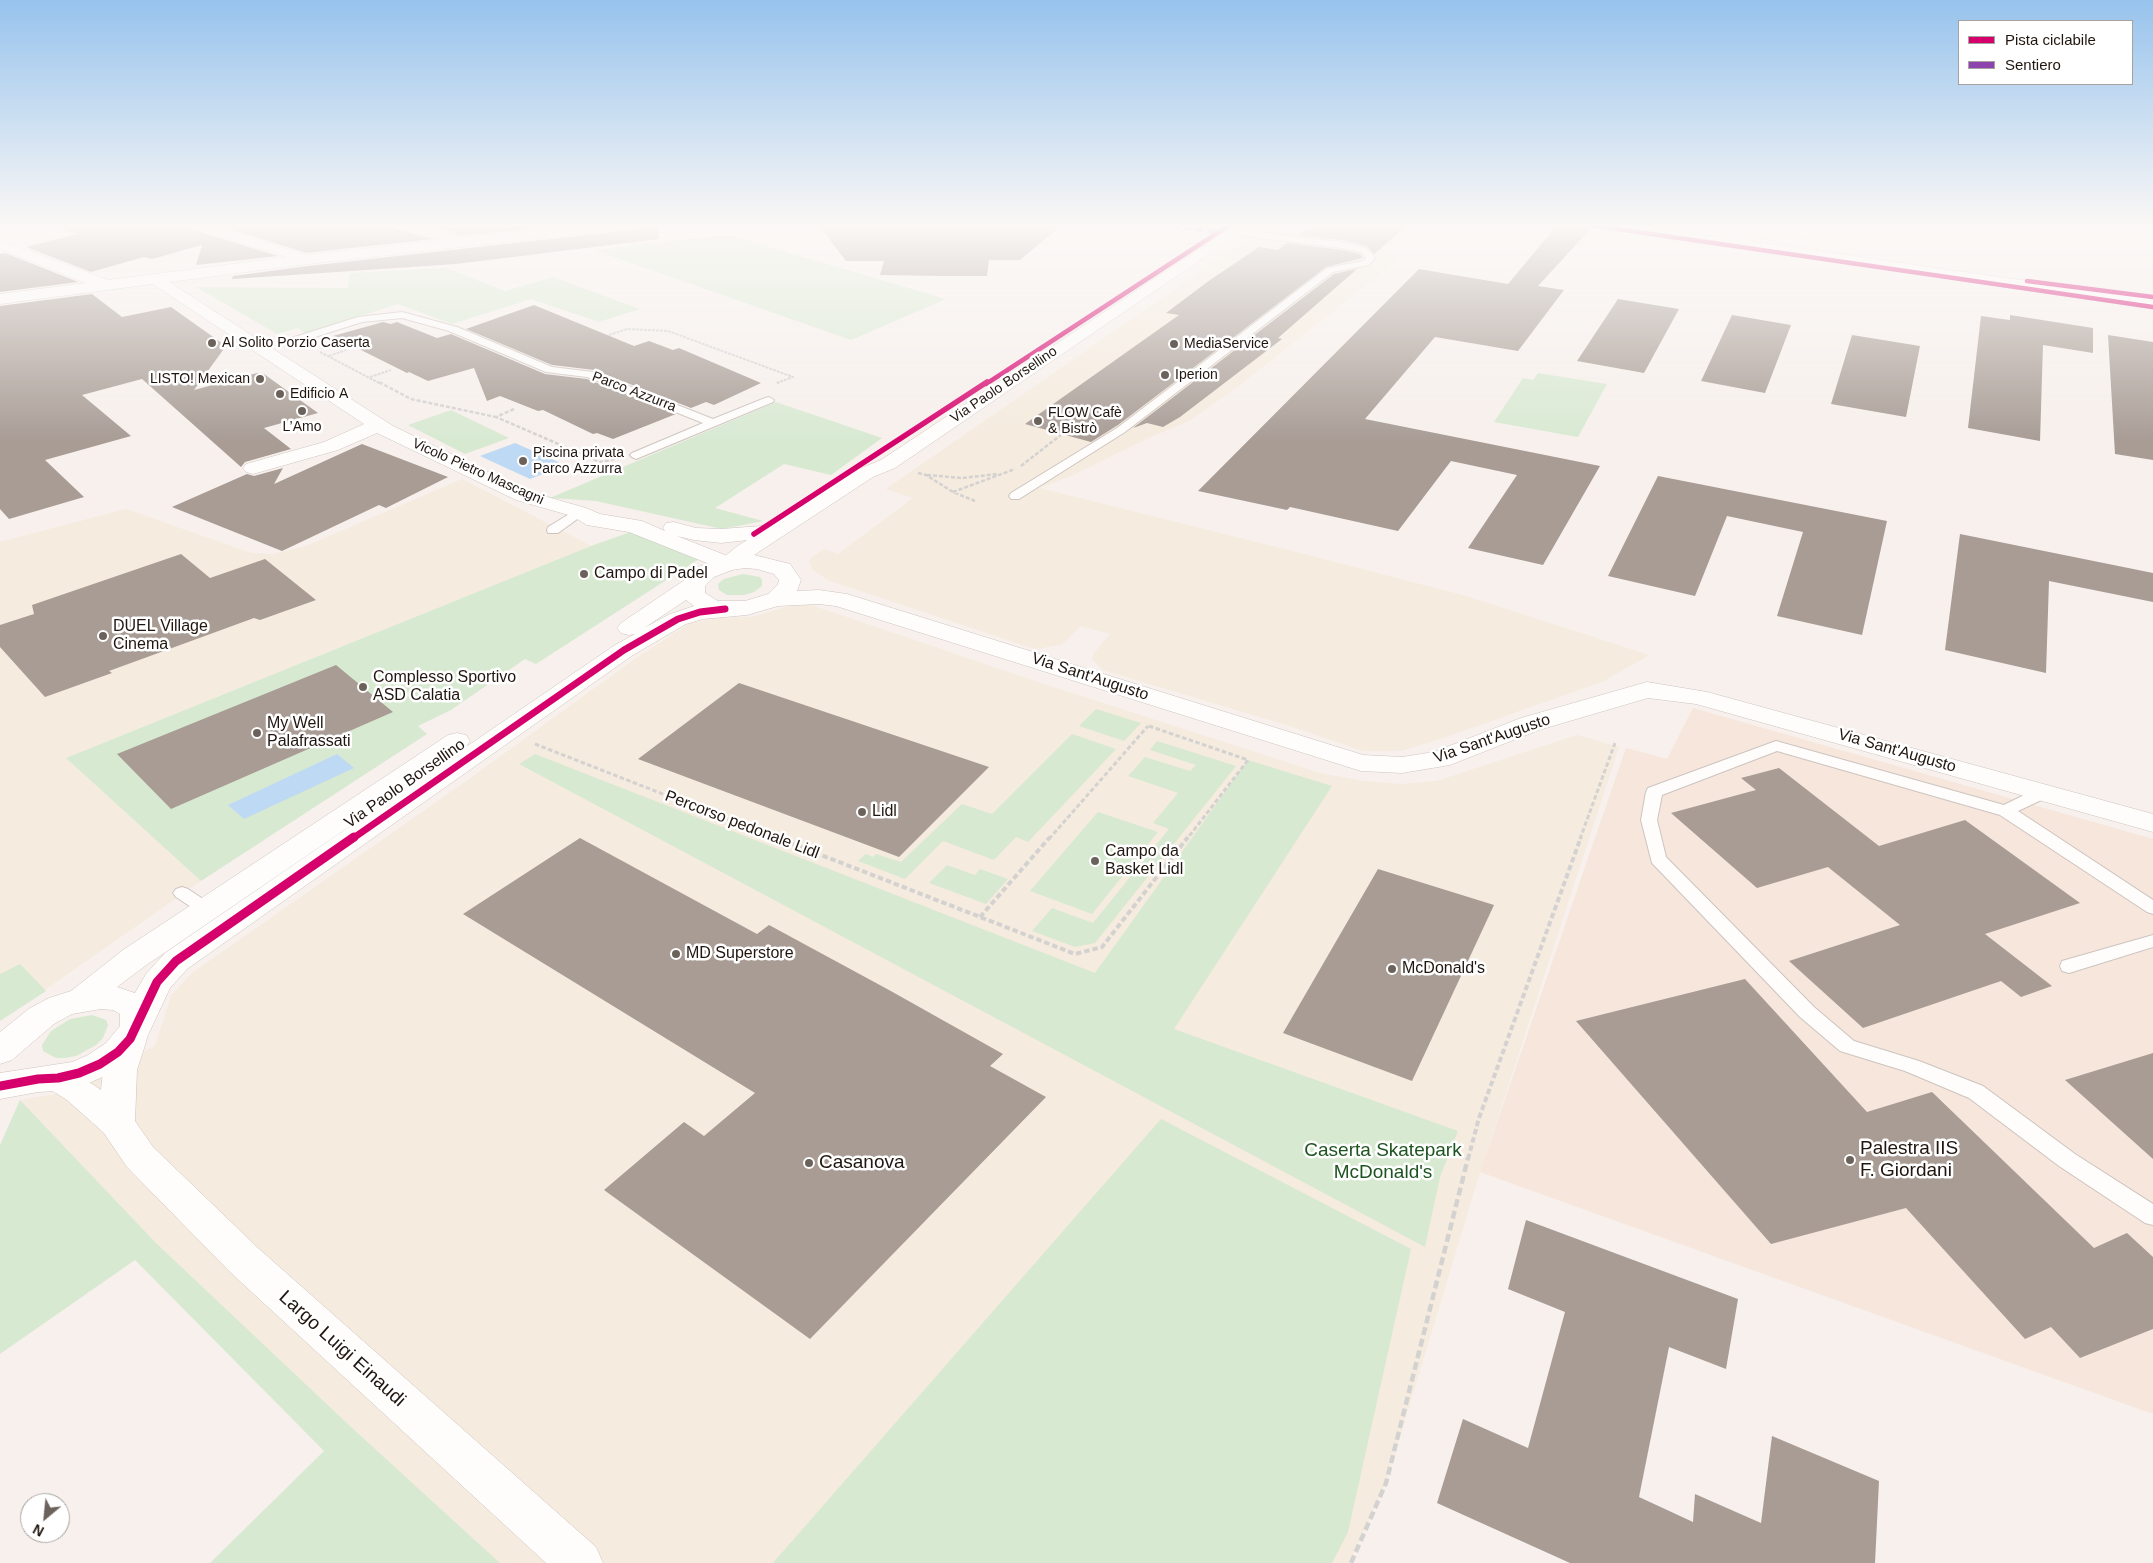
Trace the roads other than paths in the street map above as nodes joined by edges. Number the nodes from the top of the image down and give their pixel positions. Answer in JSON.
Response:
{"nodes":[{"id":1,"x":14,"y":297,"type":"edge"},
{"id":2,"x":182,"y":297,"type":"edge"},
{"id":3,"x":1130,"y":297,"type":"edge"},
{"id":4,"x":1295,"y":297,"type":"edge"},
{"id":5,"x":2113,"y":297,"type":"edge"},
{"id":6,"x":0,"y":299,"type":"edge"},
{"id":7,"x":2153,"y":304,"type":"edge"},
{"id":8,"x":292,"y":341,"type":"joint"},
{"id":9,"x":263,"y":350,"type":"junction"},
{"id":10,"x":769,"y":400,"type":"road end"},
{"id":11,"x":713,"y":423,"type":"junction"},
{"id":12,"x":379,"y":426,"type":"junction"},
{"id":13,"x":636,"y":455,"type":"road end"},
{"id":14,"x":888,"y":464,"type":"junction"},
{"id":15,"x":253,"y":468,"type":"dead end"},
{"id":16,"x":1015,"y":496,"type":"dead end"},
{"id":17,"x":579,"y":512,"type":"junction"},
{"id":18,"x":553,"y":530,"type":"dead end"},
{"id":19,"x":775,"y":531,"type":"junction"},
{"id":20,"x":729,"y":563,"type":"junction"},
{"id":21,"x":782,"y":569,"type":"junction"},
{"id":22,"x":694,"y":584,"type":"junction"},
{"id":23,"x":776,"y":599,"type":"junction"},
{"id":24,"x":724,"y":609,"type":"junction"},
{"id":25,"x":2044,"y":792,"type":"junction"},
{"id":26,"x":2006,"y":811,"type":"junction"},
{"id":27,"x":2153,"y":823,"type":"edge"},
{"id":28,"x":182,"y":894,"type":"dead end"},
{"id":29,"x":2153,"y":908,"type":"edge"},
{"id":30,"x":206,"y":909,"type":"junction"},
{"id":31,"x":2153,"y":941,"type":"edge"},
{"id":32,"x":2069,"y":966,"type":"dead end"},
{"id":33,"x":82,"y":1000,"type":"junction"},
{"id":34,"x":26,"y":1029,"type":"junction"},
{"id":35,"x":133,"y":1032,"type":"junction"},
{"id":36,"x":0,"y":1051,"type":"edge"},
{"id":37,"x":48,"y":1079,"type":"junction"},
{"id":38,"x":0,"y":1086,"type":"edge"},
{"id":39,"x":116,"y":1123,"type":"junction"},
{"id":40,"x":2153,"y":1216,"type":"edge"},
{"id":41,"x":580,"y":1563,"type":"edge"}],
"edges":[{"from":1,"to":6,"type":"street"},
{"from":2,"to":9,"type":"street","name":"Vicolo Pietro Mascagni"},
{"from":3,"to":14,"type":"street","name":"Via Paolo Borsellino"},
{"from":4,"to":16,"type":"lane"},
{"from":5,"to":7,"type":"street"},
{"from":8,"to":9,"type":"street"},
{"from":8,"to":11,"type":"lane","name":"Parco Azzurra"},
{"from":9,"to":12,"type":"street","name":"Vicolo Pietro Mascagni"},
{"from":10,"to":11,"type":"lane","name":"Parco Azzurra"},
{"from":11,"to":13,"type":"lane","name":"Parco Azzurra"},
{"from":12,"to":15,"type":"street"},
{"from":12,"to":17,"type":"street","name":"Vicolo Pietro Mascagni"},
{"from":14,"to":19,"type":"street","name":"Via Paolo Borsellino"},
{"from":14,"to":21,"type":"street","name":"Via Paolo Borsellino"},
{"from":17,"to":18,"type":"lane"},
{"from":17,"to":19,"type":"street","name":"Vicolo Pietro Mascagni"},
{"from":17,"to":20,"type":"street","name":"Vicolo Pietro Mascagni"},
{"from":19,"to":20,"type":"street","name":"Via Paolo Borsellino"},
{"from":20,"to":21,"type":"street"},
{"from":20,"to":22,"type":"street","name":"Via Paolo Borsellino"},
{"from":21,"to":23,"type":"street"},
{"from":22,"to":24,"type":"street"},
{"from":22,"to":30,"type":"street","name":"Via Paolo Borsellino"},
{"from":23,"to":24,"type":"street","name":"Via Sant'Augusto"},
{"from":23,"to":25,"type":"street","name":"Via Sant'Augusto"},
{"from":24,"to":35,"type":"street","name":"Via Paolo Borsellino"},
{"from":25,"to":26,"type":"lane"},
{"from":25,"to":27,"type":"street","name":"Via Sant'Augusto"},
{"from":26,"to":29,"type":"lane"},
{"from":26,"to":40,"type":"lane"},
{"from":28,"to":30,"type":"lane"},
{"from":30,"to":33,"type":"street","name":"Via Paolo Borsellino"},
{"from":31,"to":32,"type":"lane"},
{"from":33,"to":34,"type":"street"},
{"from":33,"to":35,"type":"street"},
{"from":34,"to":36,"type":"street"},
{"from":34,"to":37,"type":"street","name":"Largo Luigi Einaudi"},
{"from":35,"to":37,"type":"street"},
{"from":35,"to":39,"type":"street"},
{"from":37,"to":38,"type":"street"},
{"from":37,"to":39,"type":"street","name":"Largo Luigi Einaudi"},
{"from":39,"to":41,"type":"street","name":"Largo Luigi Einaudi"}]}
